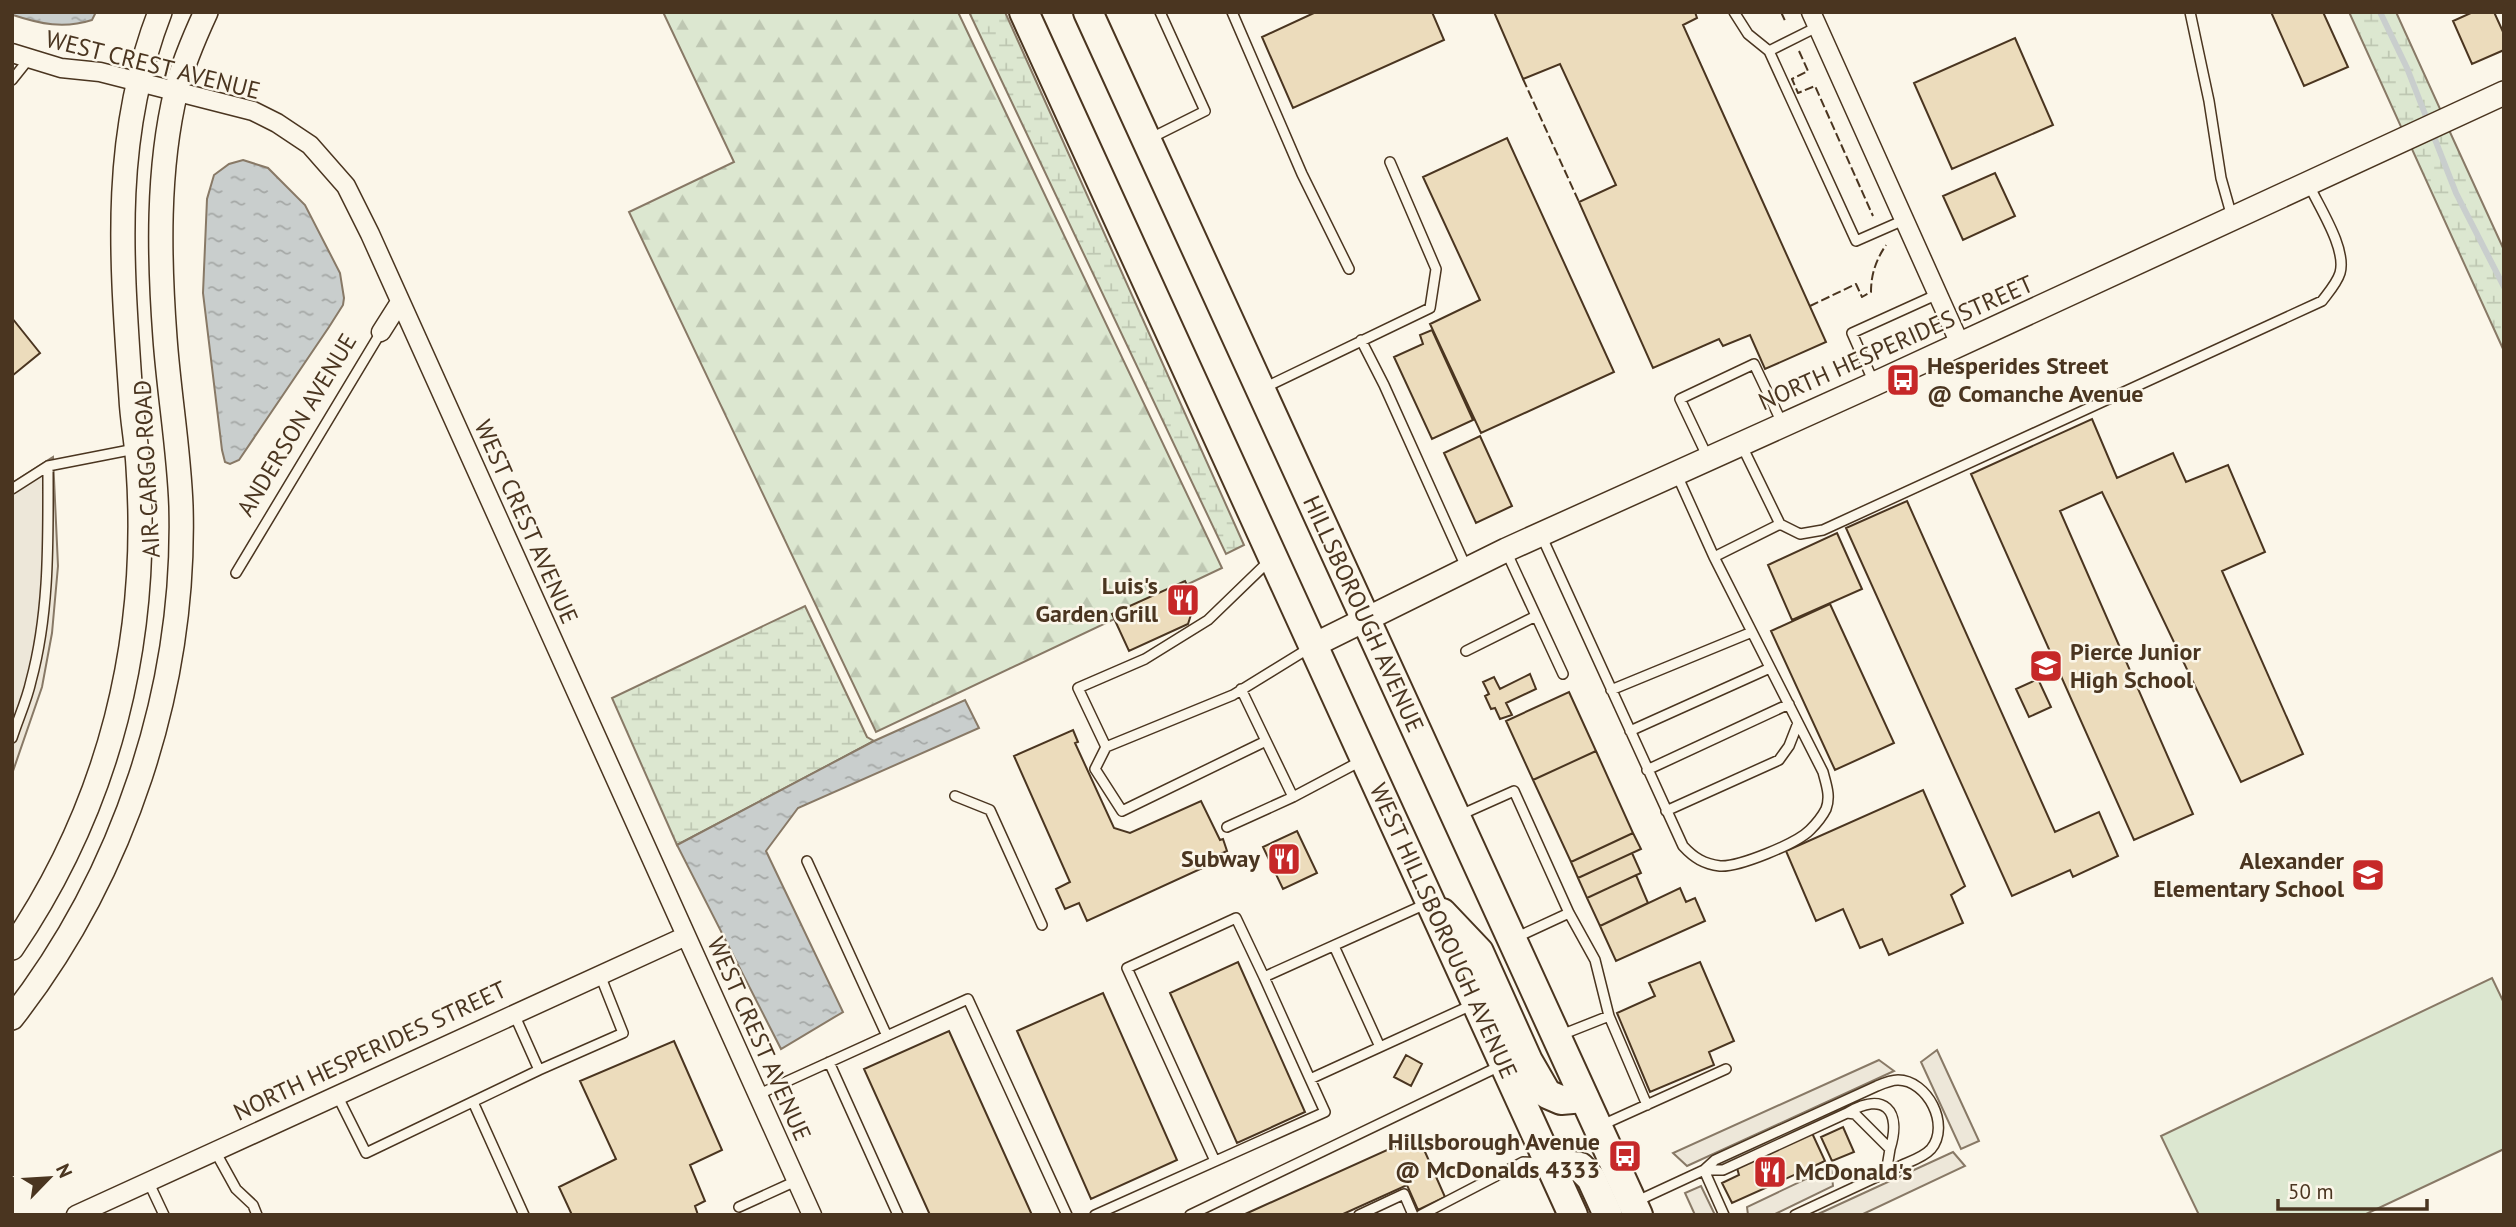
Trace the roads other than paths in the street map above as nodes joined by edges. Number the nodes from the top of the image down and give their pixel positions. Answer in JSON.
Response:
{"nodes":[{"id":1,"x":160,"y":12,"type":"edge"},
{"id":2,"x":206,"y":12,"type":"edge"},
{"id":3,"x":1024,"y":12,"type":"edge"},
{"id":4,"x":1064,"y":12,"type":"edge"},
{"id":5,"x":1160,"y":12,"type":"edge"},
{"id":6,"x":1232,"y":12,"type":"edge"},
{"id":7,"x":1734,"y":12,"type":"edge"},
{"id":8,"x":2190,"y":12,"type":"edge"},
{"id":9,"x":1093,"y":16,"type":"edge"},
{"id":10,"x":1814,"y":20,"type":"edge"},
{"id":11,"x":1769,"y":51,"type":"junction"},
{"id":12,"x":20,"y":57,"type":"edge"},
{"id":13,"x":12,"y":80,"type":"edge"},
{"id":14,"x":138,"y":82,"type":"junction"},
{"id":15,"x":176,"y":92,"type":"junction"},
{"id":16,"x":2504,"y":93,"type":"edge"},
{"id":17,"x":1147,"y":140,"type":"junction"},
{"id":18,"x":1390,"y":162,"type":"dead end"},
{"id":19,"x":2308,"y":184,"type":"junction"},
{"id":20,"x":2233,"y":218,"type":"junction"},
{"id":21,"x":1904,"y":220,"type":"junction"},
{"id":22,"x":1349,"y":269,"type":"dead end"},
{"id":23,"x":1938,"y":294,"type":"junction"},
{"id":24,"x":400,"y":302,"type":"junction"},
{"id":25,"x":381,"y":332,"type":"joint"},
{"id":26,"x":1361,"y":340,"type":"junction"},
{"id":27,"x":1960,"y":344,"type":"junction"},
{"id":28,"x":1874,"y":384,"type":"junction"},
{"id":29,"x":1261,"y":389,"type":"junction"},
{"id":30,"x":1782,"y":424,"type":"junction"},
{"id":31,"x":1740,"y":443,"type":"junction"},
{"id":32,"x":136,"y":448,"type":"junction"},
{"id":33,"x":1708,"y":458,"type":"junction"},
{"id":34,"x":48,"y":466,"type":"junction"},
{"id":35,"x":1676,"y":472,"type":"junction"},
{"id":36,"x":12,"y":489,"type":"edge"},
{"id":37,"x":1780,"y":524,"type":"junction"},
{"id":38,"x":1540,"y":534,"type":"junction"},
{"id":39,"x":1506,"y":550,"type":"junction"},
{"id":40,"x":1714,"y":557,"type":"junction"},
{"id":41,"x":1272,"y":558,"type":"junction"},
{"id":42,"x":1467,"y":569,"type":"junction"},
{"id":43,"x":236,"y":573,"type":"dead end"},
{"id":44,"x":1536,"y":616,"type":"junction"},
{"id":45,"x":1366,"y":619,"type":"junction"},
{"id":46,"x":1752,"y":632,"type":"junction"},
{"id":47,"x":1312,"y":646,"type":"junction"},
{"id":48,"x":1466,"y":651,"type":"dead end"},
{"id":49,"x":1770,"y":668,"type":"junction"},
{"id":50,"x":1563,"y":674,"type":"dead end"},
{"id":51,"x":1241,"y":689,"type":"junction"},
{"id":52,"x":1611,"y":690,"type":"junction"},
{"id":53,"x":1789,"y":704,"type":"junction"},
{"id":54,"x":1798,"y":723,"type":"junction"},
{"id":55,"x":1630,"y":731,"type":"junction"},
{"id":56,"x":12,"y":738,"type":"edge"},
{"id":57,"x":1266,"y":741,"type":"junction"},
{"id":58,"x":1106,"y":747,"type":"junction"},
{"id":59,"x":1364,"y":759,"type":"junction"},
{"id":60,"x":1647,"y":770,"type":"junction"},
{"id":61,"x":955,"y":796,"type":"dead end"},
{"id":62,"x":1293,"y":797,"type":"junction"},
{"id":63,"x":1666,"y":811,"type":"junction"},
{"id":64,"x":1456,"y":817,"type":"junction"},
{"id":65,"x":1227,"y":827,"type":"dead end"},
{"id":66,"x":807,"y":861,"type":"dead end"},
{"id":67,"x":1429,"y":902,"type":"junction"},
{"id":68,"x":1569,"y":913,"type":"junction"},
{"id":69,"x":1042,"y":925,"type":"dead end"},
{"id":70,"x":686,"y":936,"type":"junction"},
{"id":71,"x":1512,"y":940,"type":"junction"},
{"id":72,"x":1334,"y":946,"type":"junction"},
{"id":73,"x":12,"y":948,"type":"edge"},
{"id":74,"x":600,"y":975,"type":"junction"},
{"id":75,"x":1264,"y":977,"type":"junction"},
{"id":76,"x":1476,"y":1004,"type":"junction"},
{"id":77,"x":514,"y":1014,"type":"junction"},
{"id":78,"x":1609,"y":1016,"type":"junction"},
{"id":79,"x":12,"y":1018,"type":"edge"},
{"id":80,"x":887,"y":1036,"type":"junction"},
{"id":81,"x":1556,"y":1037,"type":"junction"},
{"id":82,"x":1380,"y":1048,"type":"junction"},
{"id":83,"x":830,"y":1062,"type":"junction"},
{"id":84,"x":1504,"y":1064,"type":"junction"},
{"id":85,"x":1726,"y":1069,"type":"dead end"},
{"id":86,"x":539,"y":1070,"type":"junction"},
{"id":87,"x":1310,"y":1079,"type":"junction"},
{"id":88,"x":758,"y":1095,"type":"junction"},
{"id":89,"x":337,"y":1096,"type":"junction"},
{"id":90,"x":1584,"y":1097,"type":"junction"},
{"id":91,"x":473,"y":1102,"type":"junction"},
{"id":92,"x":1647,"y":1105,"type":"junction"},
{"id":93,"x":1847,"y":1113,"type":"junction"},
{"id":94,"x":1598,"y":1127,"type":"junction"},
{"id":95,"x":1890,"y":1149,"type":"junction"},
{"id":96,"x":215,"y":1151,"type":"junction"},
{"id":97,"x":1215,"y":1161,"type":"junction"},
{"id":98,"x":1549,"y":1163,"type":"junction"},
{"id":99,"x":1704,"y":1170,"type":"junction"},
{"id":100,"x":1886,"y":1173,"type":"junction"},
{"id":101,"x":149,"y":1181,"type":"junction"},
{"id":102,"x":796,"y":1181,"type":"junction"},
{"id":103,"x":739,"y":1207,"type":"dead end"},
{"id":104,"x":1626,"y":1211,"type":"edge"},
{"id":105,"x":76,"y":1215,"type":"edge"},
{"id":106,"x":164,"y":1215,"type":"edge"},
{"id":107,"x":257,"y":1215,"type":"edge"},
{"id":108,"x":524,"y":1215,"type":"edge"},
{"id":109,"x":812,"y":1215,"type":"edge"},
{"id":110,"x":898,"y":1215,"type":"edge"},
{"id":111,"x":1067,"y":1215,"type":"edge"},
{"id":112,"x":1095,"y":1215,"type":"edge"},
{"id":113,"x":1190,"y":1215,"type":"edge"},
{"id":114,"x":1359,"y":1215,"type":"edge"},
{"id":115,"x":1413,"y":1215,"type":"edge"},
{"id":116,"x":1421,"y":1215,"type":"edge"},
{"id":117,"x":1573,"y":1215,"type":"edge"},
{"id":118,"x":1724,"y":1215,"type":"edge"},
{"id":119,"x":1795,"y":1215,"type":"edge"}],
"edges":[{"from":1,"to":14,"type":"street","name":"AIR CARGO ROAD"},
{"from":2,"to":15,"type":"street","name":"AIR CARGO ROAD"},
{"from":3,"to":41,"type":"main road"},
{"from":4,"to":9,"type":"main road"},
{"from":5,"to":17,"type":"lane"},
{"from":6,"to":22,"type":"lane"},
{"from":7,"to":11,"type":"lane"},
{"from":8,"to":20,"type":"lane"},
{"from":9,"to":17,"type":"main road","name":"HILLSBOROUGH AVENUE"},
{"from":10,"to":11,"type":"lane"},
{"from":10,"to":21,"type":"street"},
{"from":11,"to":21,"type":"lane"},
{"from":12,"to":13,"type":"lane"},
{"from":12,"to":14,"type":"street","name":"WEST CREST AVENUE"},
{"from":14,"to":15,"type":"street","name":"WEST CREST AVENUE"},
{"from":14,"to":32,"type":"street","name":"AIR CARGO ROAD"},
{"from":15,"to":24,"type":"street","name":"WEST CREST AVENUE"},
{"from":15,"to":79,"type":"street","name":"AIR CARGO ROAD"},
{"from":16,"to":19,"type":"street","name":"NORTH HESPERIDES STREET"},
{"from":17,"to":29,"type":"main road","name":"HILLSBOROUGH AVENUE"},
{"from":18,"to":26,"type":"lane"},
{"from":19,"to":20,"type":"street","name":"NORTH HESPERIDES STREET"},
{"from":19,"to":37,"type":"lane"},
{"from":20,"to":27,"type":"street","name":"NORTH HESPERIDES STREET"},
{"from":21,"to":23,"type":"street"},
{"from":23,"to":27,"type":"street"},
{"from":23,"to":28,"type":"lane"},
{"from":24,"to":25,"type":"street","name":"ANDERSON AVENUE"},
{"from":24,"to":70,"type":"street","name":"WEST CREST AVENUE"},
{"from":25,"to":43,"type":"lane","name":"ANDERSON AVENUE"},
{"from":26,"to":29,"type":"lane"},
{"from":26,"to":42,"type":"lane"},
{"from":27,"to":28,"type":"street","name":"NORTH HESPERIDES STREET"},
{"from":28,"to":30,"type":"street","name":"NORTH HESPERIDES STREET"},
{"from":29,"to":45,"type":"main road","name":"HILLSBOROUGH AVENUE"},
{"from":30,"to":31,"type":"street","name":"NORTH HESPERIDES STREET"},
{"from":30,"to":33,"type":"lane"},
{"from":31,"to":33,"type":"street","name":"NORTH HESPERIDES STREET"},
{"from":31,"to":37,"type":"lane"},
{"from":32,"to":34,"type":"lane"},
{"from":32,"to":73,"type":"street","name":"AIR CARGO ROAD"},
{"from":33,"to":35,"type":"street","name":"NORTH HESPERIDES STREET"},
{"from":34,"to":36,"type":"lane"},
{"from":34,"to":56,"type":"lane"},
{"from":35,"to":38,"type":"street","name":"NORTH HESPERIDES STREET"},
{"from":35,"to":40,"type":"lane"},
{"from":37,"to":40,"type":"lane"},
{"from":38,"to":39,"type":"street","name":"NORTH HESPERIDES STREET"},
{"from":38,"to":52,"type":"lane"},
{"from":39,"to":42,"type":"street","name":"NORTH HESPERIDES STREET"},
{"from":39,"to":44,"type":"lane"},
{"from":40,"to":46,"type":"lane"},
{"from":41,"to":47,"type":"main road"},
{"from":41,"to":58,"type":"lane"},
{"from":42,"to":45,"type":"street","name":"NORTH HESPERIDES STREET"},
{"from":44,"to":48,"type":"lane"},
{"from":44,"to":50,"type":"lane"},
{"from":45,"to":47,"type":"street","name":"NORTH HESPERIDES STREET"},
{"from":45,"to":64,"type":"main road","name":"HILLSBOROUGH AVENUE"},
{"from":46,"to":49,"type":"lane"},
{"from":46,"to":52,"type":"lane"},
{"from":47,"to":51,"type":"lane"},
{"from":47,"to":59,"type":"main road","name":"WEST HILLSBOROUGH AVENUE"},
{"from":49,"to":53,"type":"lane"},
{"from":49,"to":55,"type":"lane"},
{"from":51,"to":57,"type":"lane"},
{"from":51,"to":58,"type":"lane"},
{"from":52,"to":55,"type":"lane"},
{"from":53,"to":54,"type":"lane"},
{"from":53,"to":60,"type":"lane"},
{"from":54,"to":63,"type":"lane"},
{"from":54,"to":63,"type":"lane"},
{"from":55,"to":60,"type":"lane"},
{"from":57,"to":58,"type":"lane"},
{"from":57,"to":62,"type":"lane"},
{"from":59,"to":62,"type":"lane"},
{"from":59,"to":67,"type":"main road","name":"WEST HILLSBOROUGH AVENUE"},
{"from":60,"to":63,"type":"lane"},
{"from":61,"to":69,"type":"lane"},
{"from":62,"to":65,"type":"lane"},
{"from":64,"to":68,"type":"lane"},
{"from":64,"to":71,"type":"main road","name":"HILLSBOROUGH AVENUE"},
{"from":66,"to":80,"type":"lane"},
{"from":67,"to":72,"type":"lane"},
{"from":67,"to":76,"type":"main road","name":"WEST HILLSBOROUGH AVENUE"},
{"from":67,"to":90,"type":"main road"},
{"from":68,"to":71,"type":"lane"},
{"from":68,"to":78,"type":"lane"},
{"from":70,"to":74,"type":"street","name":"NORTH HESPERIDES STREET"},
{"from":70,"to":88,"type":"street","name":"WEST CREST AVENUE"},
{"from":71,"to":81,"type":"main road","name":"HILLSBOROUGH AVENUE"},
{"from":72,"to":75,"type":"lane"},
{"from":72,"to":82,"type":"lane"},
{"from":74,"to":77,"type":"street","name":"NORTH HESPERIDES STREET"},
{"from":74,"to":86,"type":"lane"},
{"from":75,"to":87,"type":"lane"},
{"from":75,"to":97,"type":"lane"},
{"from":76,"to":82,"type":"lane"},
{"from":76,"to":84,"type":"main road","name":"WEST HILLSBOROUGH AVENUE"},
{"from":77,"to":86,"type":"lane"},
{"from":77,"to":89,"type":"street","name":"NORTH HESPERIDES STREET"},
{"from":78,"to":81,"type":"lane"},
{"from":78,"to":92,"type":"lane"},
{"from":80,"to":83,"type":"lane"},
{"from":80,"to":111,"type":"lane"},
{"from":81,"to":90,"type":"main road","name":"HILLSBOROUGH AVENUE"},
{"from":82,"to":87,"type":"lane"},
{"from":83,"to":88,"type":"lane"},
{"from":83,"to":110,"type":"lane"},
{"from":84,"to":98,"type":"main road","name":"WEST HILLSBOROUGH AVENUE"},
{"from":84,"to":113,"type":"lane"},
{"from":85,"to":92,"type":"lane"},
{"from":86,"to":91,"type":"lane"},
{"from":87,"to":97,"type":"lane"},
{"from":88,"to":102,"type":"street","name":"WEST CREST AVENUE"},
{"from":89,"to":91,"type":"lane"},
{"from":89,"to":96,"type":"street","name":"NORTH HESPERIDES STREET"},
{"from":90,"to":94,"type":"main road","name":"HILLSBOROUGH AVENUE"},
{"from":91,"to":108,"type":"lane"},
{"from":92,"to":94,"type":"lane"},
{"from":93,"to":95,"type":"lane"},
{"from":93,"to":95,"type":"lane"},
{"from":93,"to":99,"type":"lane"},
{"from":94,"to":104,"type":"main road","name":"HILLSBOROUGH AVENUE"},
{"from":95,"to":100,"type":"lane"},
{"from":96,"to":101,"type":"street","name":"NORTH HESPERIDES STREET"},
{"from":96,"to":107,"type":"lane"},
{"from":97,"to":112,"type":"lane"},
{"from":98,"to":104,"type":"main road"},
{"from":98,"to":116,"type":"lane"},
{"from":98,"to":117,"type":"main road","name":"WEST HILLSBOROUGH AVENUE"},
{"from":99,"to":100,"type":"lane"},
{"from":99,"to":104,"type":"lane"},
{"from":99,"to":118,"type":"lane"},
{"from":100,"to":119,"type":"lane"},
{"from":101,"to":105,"type":"street","name":"NORTH HESPERIDES STREET"},
{"from":101,"to":106,"type":"lane"},
{"from":102,"to":103,"type":"lane"},
{"from":102,"to":109,"type":"street","name":"WEST CREST AVENUE"},
{"from":114,"to":115,"type":"lane"}]}
